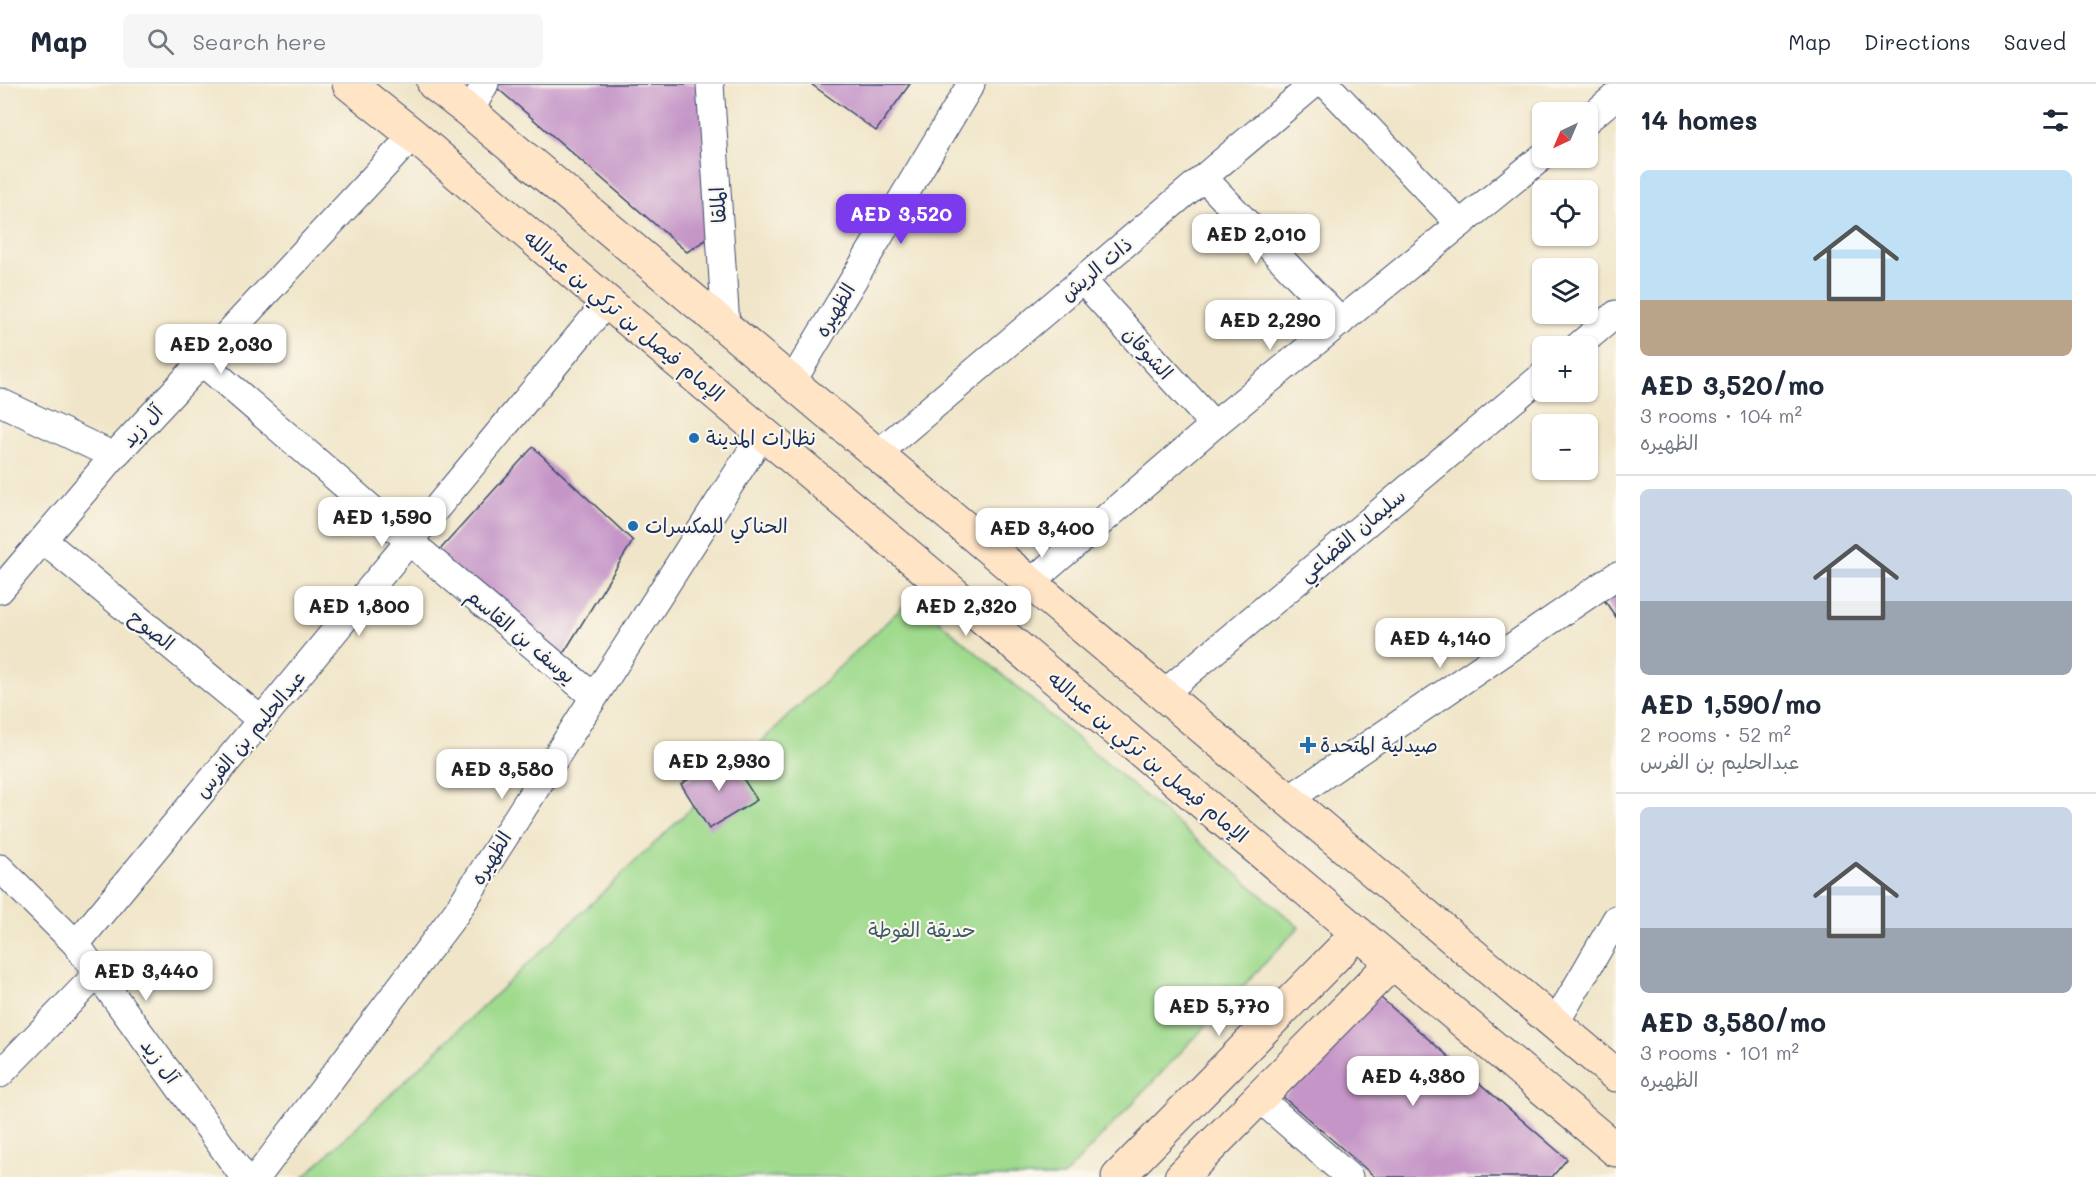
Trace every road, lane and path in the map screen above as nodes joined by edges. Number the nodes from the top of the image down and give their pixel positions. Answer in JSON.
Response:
{"nodes":[{"id":1,"x":350,"y":84,"type":"edge"},
{"id":2,"x":434,"y":84,"type":"edge"},
{"id":3,"x":710,"y":84,"type":"edge"},
{"id":4,"x":971,"y":84,"type":"edge"},
{"id":5,"x":1314,"y":84,"type":"edge"},
{"id":6,"x":1326,"y":84,"type":"edge"},
{"id":7,"x":1616,"y":96,"type":"edge"},
{"id":8,"x":477,"y":98,"type":"edge"},
{"id":9,"x":1598,"y":111,"type":"edge"},
{"id":10,"x":413,"y":135,"type":"junction"},
{"id":11,"x":1532,"y":165,"type":"edge"},
{"id":12,"x":1204,"y":178,"type":"junction"},
{"id":13,"x":1460,"y":224,"type":"junction"},
{"id":14,"x":1083,"y":281,"type":"junction"},
{"id":15,"x":607,"y":302,"type":"junction"},
{"id":16,"x":1616,"y":314,"type":"edge"},
{"id":17,"x":1341,"y":322,"type":"junction"},
{"id":18,"x":726,"y":326,"type":"junction"},
{"id":19,"x":1590,"y":336,"type":"edge"},
{"id":20,"x":202,"y":362,"type":"junction"},
{"id":21,"x":792,"y":382,"type":"junction"},
{"id":22,"x":1532,"y":384,"type":"edge"},
{"id":23,"x":0,"y":402,"type":"edge"},
{"id":24,"x":1214,"y":425,"type":"junction"},
{"id":25,"x":763,"y":433,"type":"junction"},
{"id":26,"x":878,"y":454,"type":"junction"},
{"id":27,"x":114,"y":456,"type":"junction"},
{"id":28,"x":43,"y":540,"type":"junction"},
{"id":29,"x":409,"y":541,"type":"junction"},
{"id":30,"x":1616,"y":576,"type":"edge"},
{"id":31,"x":1030,"y":583,"type":"junction"},
{"id":32,"x":0,"y":590,"type":"edge"},
{"id":33,"x":1163,"y":694,"type":"junction"},
{"id":34,"x":594,"y":697,"type":"junction"},
{"id":35,"x":261,"y":720,"type":"junction"},
{"id":36,"x":1288,"y":800,"type":"junction"},
{"id":37,"x":0,"y":868,"type":"edge"},
{"id":38,"x":1616,"y":919,"type":"edge"},
{"id":39,"x":1358,"y":933,"type":"junction"},
{"id":40,"x":76,"y":944,"type":"junction"},
{"id":41,"x":1393,"y":962,"type":"junction"},
{"id":42,"x":98,"y":973,"type":"junction"},
{"id":43,"x":1555,"y":1024,"type":"junction"},
{"id":44,"x":0,"y":1074,"type":"edge"},
{"id":45,"x":1616,"y":1075,"type":"edge"},
{"id":46,"x":1259,"y":1098,"type":"junction"},
{"id":47,"x":1616,"y":1150,"type":"edge"},
{"id":48,"x":244,"y":1177,"type":"edge"},
{"id":49,"x":257,"y":1177,"type":"edge"},
{"id":50,"x":1118,"y":1177,"type":"edge"},
{"id":51,"x":1181,"y":1177,"type":"edge"},
{"id":52,"x":1349,"y":1177,"type":"edge"}],
"edges":[{"from":1,"to":10,"type":"main road","name":"الإمام فيصل بن تركي بن عبدالله"},
{"from":2,"to":8,"type":"main road"},
{"from":3,"to":18,"type":"street","name":"الملقا"},
{"from":4,"to":21,"type":"street","name":"الظهيره"},
{"from":5,"to":12,"type":"street","name":"ذات الريش"},
{"from":6,"to":13,"type":"street"},
{"from":7,"to":9,"type":"street"},
{"from":8,"to":18,"type":"main road"},
{"from":10,"to":15,"type":"main road","name":"الإمام فيصل بن تركي بن عبدالله"},
{"from":10,"to":20,"type":"street","name":"آل زيد"},
{"from":11,"to":13,"type":"street"},
{"from":12,"to":14,"type":"street","name":"ذات الريش"},
{"from":12,"to":17,"type":"street"},
{"from":13,"to":17,"type":"street"},
{"from":14,"to":24,"type":"street","name":"الشوقان"},
{"from":14,"to":26,"type":"street","name":"ذات الريش"},
{"from":15,"to":25,"type":"main road","name":"الإمام فيصل بن تركي بن عبدالله"},
{"from":15,"to":29,"type":"street","name":"عبدالحليم بن الفرس"},
{"from":16,"to":19,"type":"street"},
{"from":17,"to":24,"type":"street"},
{"from":18,"to":21,"type":"main road"},
{"from":20,"to":27,"type":"street","name":"آل زيد"},
{"from":20,"to":29,"type":"street","name":"يوسف بن القاسم"},
{"from":21,"to":26,"type":"main road"},
{"from":22,"to":33,"type":"street","name":"سليمان القضاعي"},
{"from":23,"to":27,"type":"street"},
{"from":24,"to":31,"type":"street"},
{"from":25,"to":34,"type":"street","name":"الظهيره"},
{"from":25,"to":39,"type":"main road","name":"الإمام فيصل بن تركي بن عبدالله"},
{"from":26,"to":31,"type":"main road"},
{"from":27,"to":28,"type":"street","name":"آل زيد"},
{"from":28,"to":32,"type":"street","name":"آل زيد"},
{"from":28,"to":35,"type":"street","name":"الصوح"},
{"from":29,"to":34,"type":"street","name":"يوسف بن القاسم"},
{"from":29,"to":35,"type":"street","name":"عبدالحليم بن الفرس"},
{"from":30,"to":36,"type":"street"},
{"from":31,"to":33,"type":"main road"},
{"from":33,"to":36,"type":"main road"},
{"from":34,"to":49,"type":"street","name":"الظهيره"},
{"from":35,"to":40,"type":"street","name":"عبدالحليم بن الفرس"},
{"from":36,"to":43,"type":"main road"},
{"from":37,"to":40,"type":"street","name":"آل زيد"},
{"from":38,"to":43,"type":"street"},
{"from":39,"to":41,"type":"main road","name":"الإمام فيصل بن تركي بن عبدالله"},
{"from":39,"to":50,"type":"main road"},
{"from":40,"to":42,"type":"street","name":"آل زيد"},
{"from":41,"to":46,"type":"main road"},
{"from":41,"to":47,"type":"main road","name":"الإمام فيصل بن تركي بن عبدالله"},
{"from":42,"to":44,"type":"street"},
{"from":42,"to":48,"type":"street","name":"آل زيد"},
{"from":43,"to":45,"type":"main road"},
{"from":46,"to":51,"type":"main road"},
{"from":46,"to":52,"type":"street"}]}
